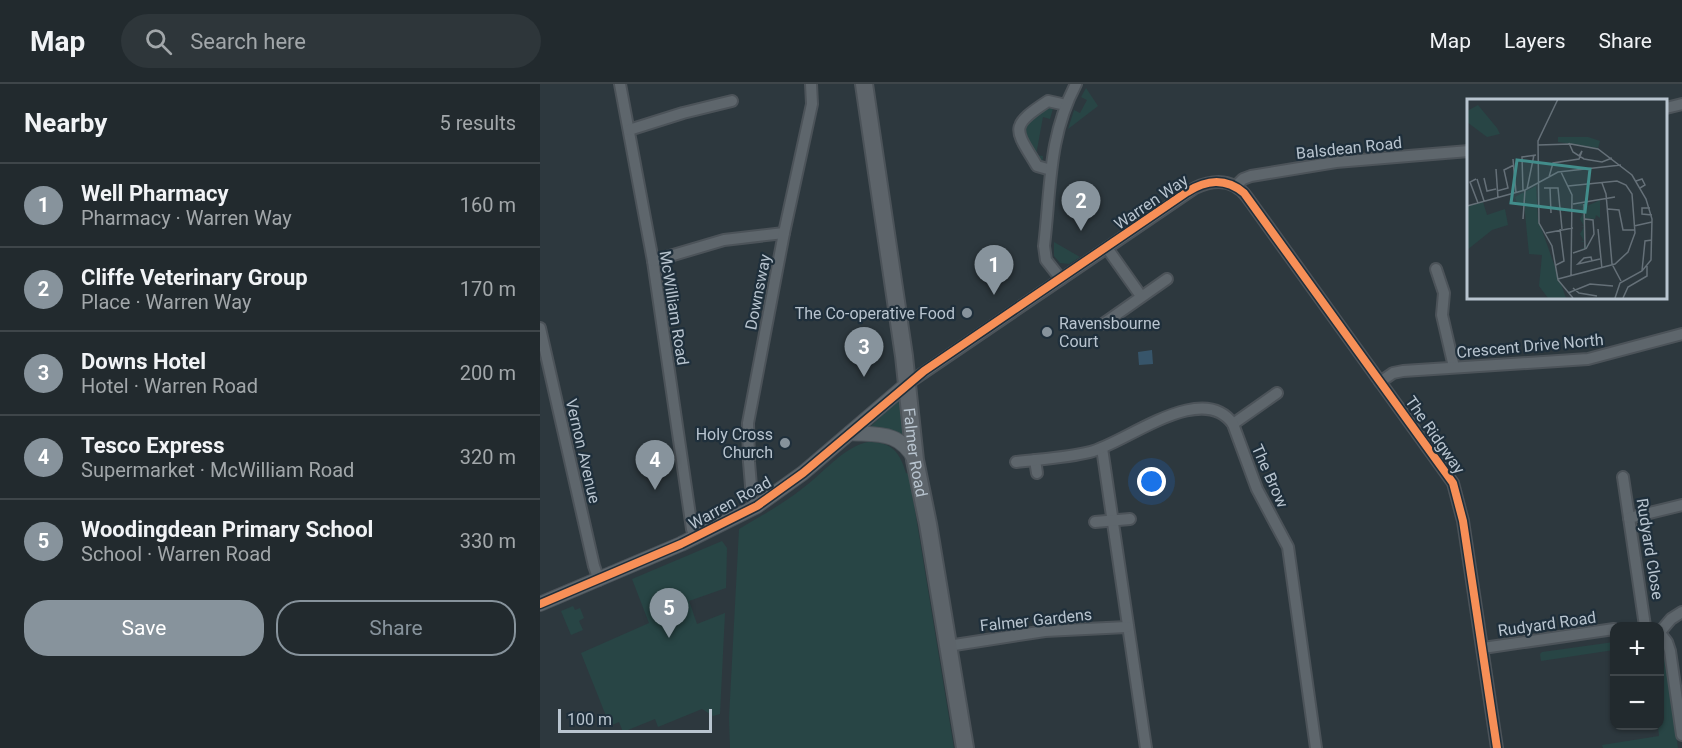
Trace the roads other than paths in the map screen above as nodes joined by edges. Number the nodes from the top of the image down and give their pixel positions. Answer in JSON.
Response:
{"nodes":[{"id":1,"x":620,"y":84,"type":"edge"},
{"id":2,"x":811,"y":84,"type":"edge"},
{"id":3,"x":864,"y":84,"type":"edge"},
{"id":4,"x":1076,"y":84,"type":"edge"},
{"id":5,"x":732,"y":101,"type":"dead end"},
{"id":6,"x":1682,"y":104,"type":"edge"},
{"id":7,"x":1066,"y":105,"type":"junction"},
{"id":8,"x":1667,"y":108,"type":"edge"},
{"id":9,"x":629,"y":130,"type":"junction"},
{"id":10,"x":1467,"y":151,"type":"edge"},
{"id":11,"x":1051,"y":170,"type":"junction"},
{"id":12,"x":1236,"y":186,"type":"junction"},
{"id":13,"x":784,"y":233,"type":"junction"},
{"id":14,"x":1107,"y":248,"type":"junction"},
{"id":15,"x":653,"y":261,"type":"junction"},
{"id":16,"x":1436,"y":269,"type":"dead end"},
{"id":17,"x":1061,"y":279,"type":"junction"},
{"id":18,"x":1167,"y":279,"type":"dead end"},
{"id":19,"x":1141,"y":296,"type":"junction"},
{"id":20,"x":1103,"y":324,"type":"dead end"},
{"id":21,"x":540,"y":328,"type":"edge"},
{"id":22,"x":1682,"y":334,"type":"edge"},
{"id":23,"x":1455,"y":367,"type":"junction"},
{"id":24,"x":1380,"y":382,"type":"junction"},
{"id":25,"x":907,"y":384,"type":"junction"},
{"id":26,"x":1277,"y":393,"type":"dead end"},
{"id":27,"x":1233,"y":424,"type":"junction"},
{"id":28,"x":850,"y":433,"type":"junction"},
{"id":29,"x":1101,"y":448,"type":"junction"},
{"id":30,"x":915,"y":460,"type":"junction"},
{"id":31,"x":1035,"y":460,"type":"junction"},
{"id":32,"x":1016,"y":462,"type":"dead end"},
{"id":33,"x":1037,"y":473,"type":"dead end"},
{"id":34,"x":1623,"y":477,"type":"dead end"},
{"id":35,"x":1682,"y":505,"type":"edge"},
{"id":36,"x":757,"y":506,"type":"junction"},
{"id":37,"x":1629,"y":518,"type":"junction"},
{"id":38,"x":1130,"y":519,"type":"dead end"},
{"id":39,"x":1113,"y":520,"type":"junction"},
{"id":40,"x":1095,"y":522,"type":"dead end"},
{"id":41,"x":695,"y":538,"type":"junction"},
{"id":42,"x":599,"y":580,"type":"junction"},
{"id":43,"x":540,"y":604,"type":"edge"},
{"id":44,"x":1682,"y":612,"type":"edge"},
{"id":45,"x":1644,"y":622,"type":"edge"},
{"id":46,"x":1127,"y":627,"type":"junction"},
{"id":47,"x":1664,"y":627,"type":"edge"},
{"id":48,"x":1610,"y":630,"type":"edge"},
{"id":49,"x":1664,"y":638,"type":"edge"},
{"id":50,"x":948,"y":646,"type":"junction"},
{"id":51,"x":1483,"y":648,"type":"junction"},
{"id":52,"x":1682,"y":735,"type":"edge"},
{"id":53,"x":965,"y":748,"type":"edge"},
{"id":54,"x":1146,"y":748,"type":"edge"},
{"id":55,"x":1316,"y":748,"type":"edge"},
{"id":56,"x":1497,"y":748,"type":"edge"}],
"edges":[{"from":1,"to":9,"type":"street","name":"McWilliam Road"},
{"from":2,"to":13,"type":"street","name":"Downsway"},
{"from":3,"to":25,"type":"main road","name":"Falmer Road"},
{"from":4,"to":7,"type":"street"},
{"from":5,"to":9,"type":"street"},
{"from":6,"to":8,"type":"street"},
{"from":7,"to":11,"type":"street"},
{"from":7,"to":11,"type":"street"},
{"from":9,"to":15,"type":"street","name":"McWilliam Road"},
{"from":10,"to":12,"type":"street","name":"Balsdean Road"},
{"from":11,"to":17,"type":"street"},
{"from":12,"to":14,"type":"street","name":"Warren Way"},
{"from":12,"to":24,"type":"street","name":"The Ridgway"},
{"from":13,"to":15,"type":"street"},
{"from":13,"to":36,"type":"street","name":"Downsway"},
{"from":14,"to":17,"type":"street","name":"Warren Way"},
{"from":14,"to":19,"type":"street"},
{"from":15,"to":41,"type":"street","name":"McWilliam Road"},
{"from":16,"to":23,"type":"street"},
{"from":17,"to":25,"type":"street","name":"Warren Way"},
{"from":18,"to":19,"type":"street"},
{"from":19,"to":20,"type":"street"},
{"from":21,"to":42,"type":"street","name":"Vernon Avenue"},
{"from":22,"to":23,"type":"street","name":"Crescent Drive North"},
{"from":23,"to":24,"type":"street","name":"Crescent Drive North"},
{"from":24,"to":51,"type":"street","name":"The Ridgway"},
{"from":25,"to":28,"type":"street","name":"Warren Road"},
{"from":25,"to":30,"type":"main road","name":"Falmer Road"},
{"from":26,"to":27,"type":"street"},
{"from":27,"to":29,"type":"street"},
{"from":27,"to":55,"type":"street","name":"The Brow"},
{"from":28,"to":30,"type":"street"},
{"from":28,"to":36,"type":"street","name":"Warren Road"},
{"from":29,"to":31,"type":"street"},
{"from":29,"to":39,"type":"street"},
{"from":30,"to":50,"type":"main road","name":"Falmer Road"},
{"from":31,"to":32,"type":"street"},
{"from":31,"to":33,"type":"street"},
{"from":34,"to":37,"type":"street","name":"Rudyard Close"},
{"from":35,"to":37,"type":"street"},
{"from":36,"to":41,"type":"street","name":"Warren Road"},
{"from":37,"to":45,"type":"street","name":"Rudyard Close"},
{"from":38,"to":39,"type":"street"},
{"from":39,"to":40,"type":"street"},
{"from":39,"to":46,"type":"street"},
{"from":41,"to":42,"type":"street","name":"Warren Road"},
{"from":42,"to":43,"type":"street","name":"Warren Road"},
{"from":44,"to":47,"type":"street"},
{"from":46,"to":50,"type":"street","name":"Falmer Gardens"},
{"from":46,"to":54,"type":"street"},
{"from":48,"to":51,"type":"street","name":"Rudyard Road"},
{"from":49,"to":52,"type":"street"},
{"from":50,"to":53,"type":"main road","name":"Falmer Road"},
{"from":51,"to":56,"type":"street","name":"The Ridgway"}]}
